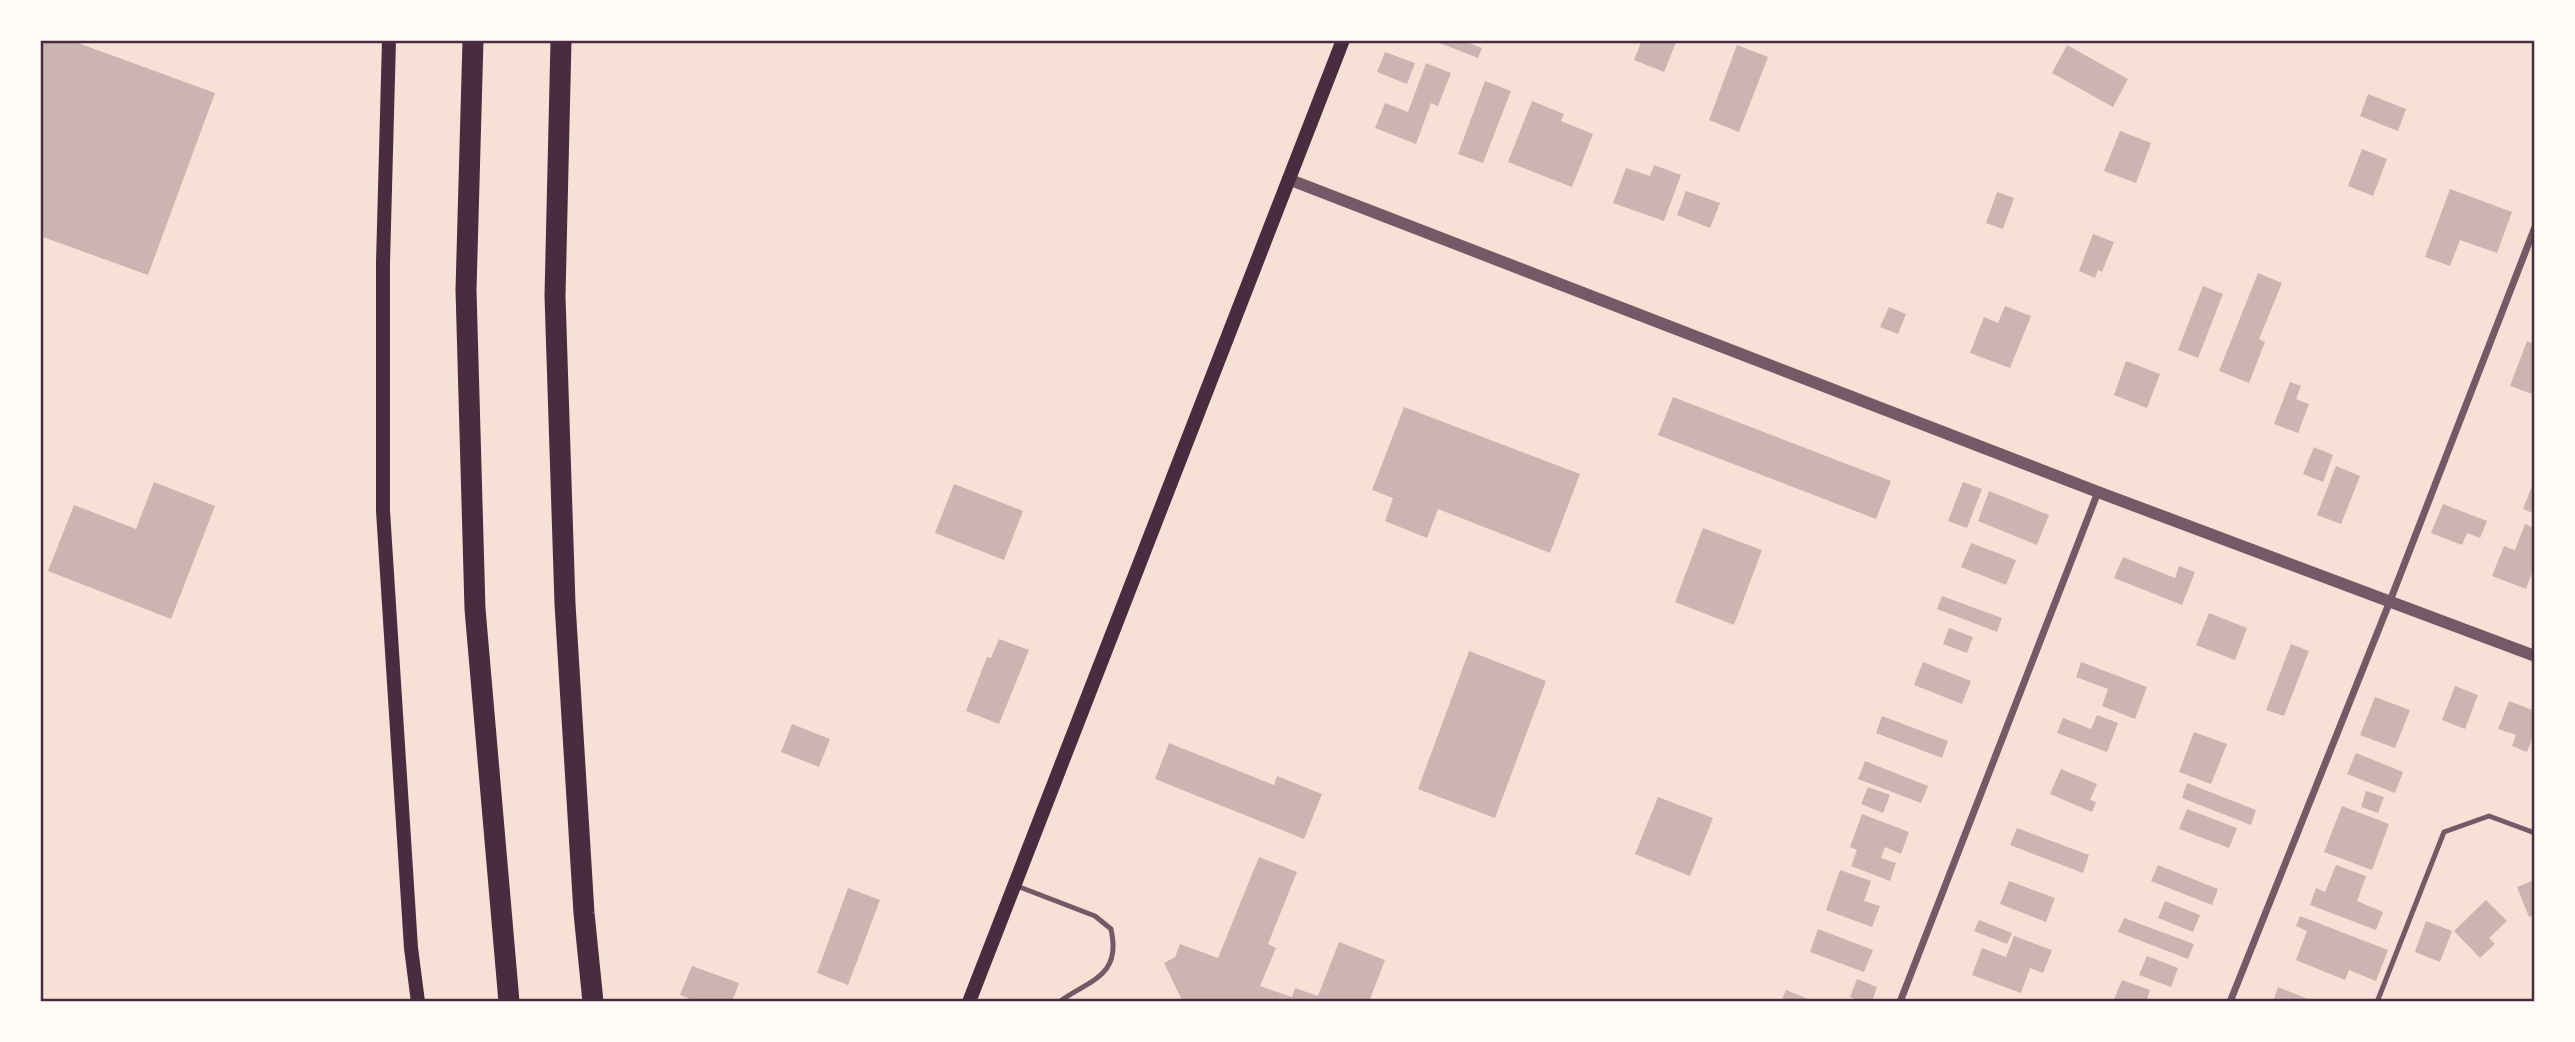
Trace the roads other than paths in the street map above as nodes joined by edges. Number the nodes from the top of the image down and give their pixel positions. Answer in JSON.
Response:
{"nodes":[{"id":1,"x":389,"y":40,"type":"edge"},
{"id":2,"x":473,"y":40,"type":"edge"},
{"id":3,"x":562,"y":40,"type":"edge"},
{"id":4,"x":1343,"y":40,"type":"edge"},
{"id":5,"x":1289,"y":179,"type":"junction"},
{"id":6,"x":2535,"y":227,"type":"edge"},
{"id":7,"x":2098,"y":492,"type":"junction"},
{"id":8,"x":2390,"y":601,"type":"junction"},
{"id":9,"x":2535,"y":656,"type":"edge"},
{"id":10,"x":2535,"y":833,"type":"edge"},
{"id":11,"x":1014,"y":885,"type":"junction"},
{"id":12,"x":418,"y":1002,"type":"edge"},
{"id":13,"x":509,"y":1002,"type":"edge"},
{"id":14,"x":593,"y":1002,"type":"edge"},
{"id":15,"x":969,"y":1002,"type":"edge"},
{"id":16,"x":1059,"y":1002,"type":"edge"},
{"id":17,"x":1900,"y":1002,"type":"edge"},
{"id":18,"x":2230,"y":1002,"type":"edge"},
{"id":19,"x":2377,"y":1002,"type":"edge"}],
"edges":[{"from":1,"to":12,"type":"main road"},
{"from":2,"to":13,"type":"highway"},
{"from":3,"to":14,"type":"highway"},
{"from":4,"to":5,"type":"main road"},
{"from":5,"to":7,"type":"street"},
{"from":5,"to":11,"type":"main road"},
{"from":6,"to":8,"type":"street"},
{"from":7,"to":8,"type":"street"},
{"from":7,"to":17,"type":"street"},
{"from":8,"to":9,"type":"street"},
{"from":8,"to":18,"type":"street"},
{"from":10,"to":19,"type":"lane"},
{"from":11,"to":15,"type":"main road"},
{"from":11,"to":16,"type":"lane"}]}
